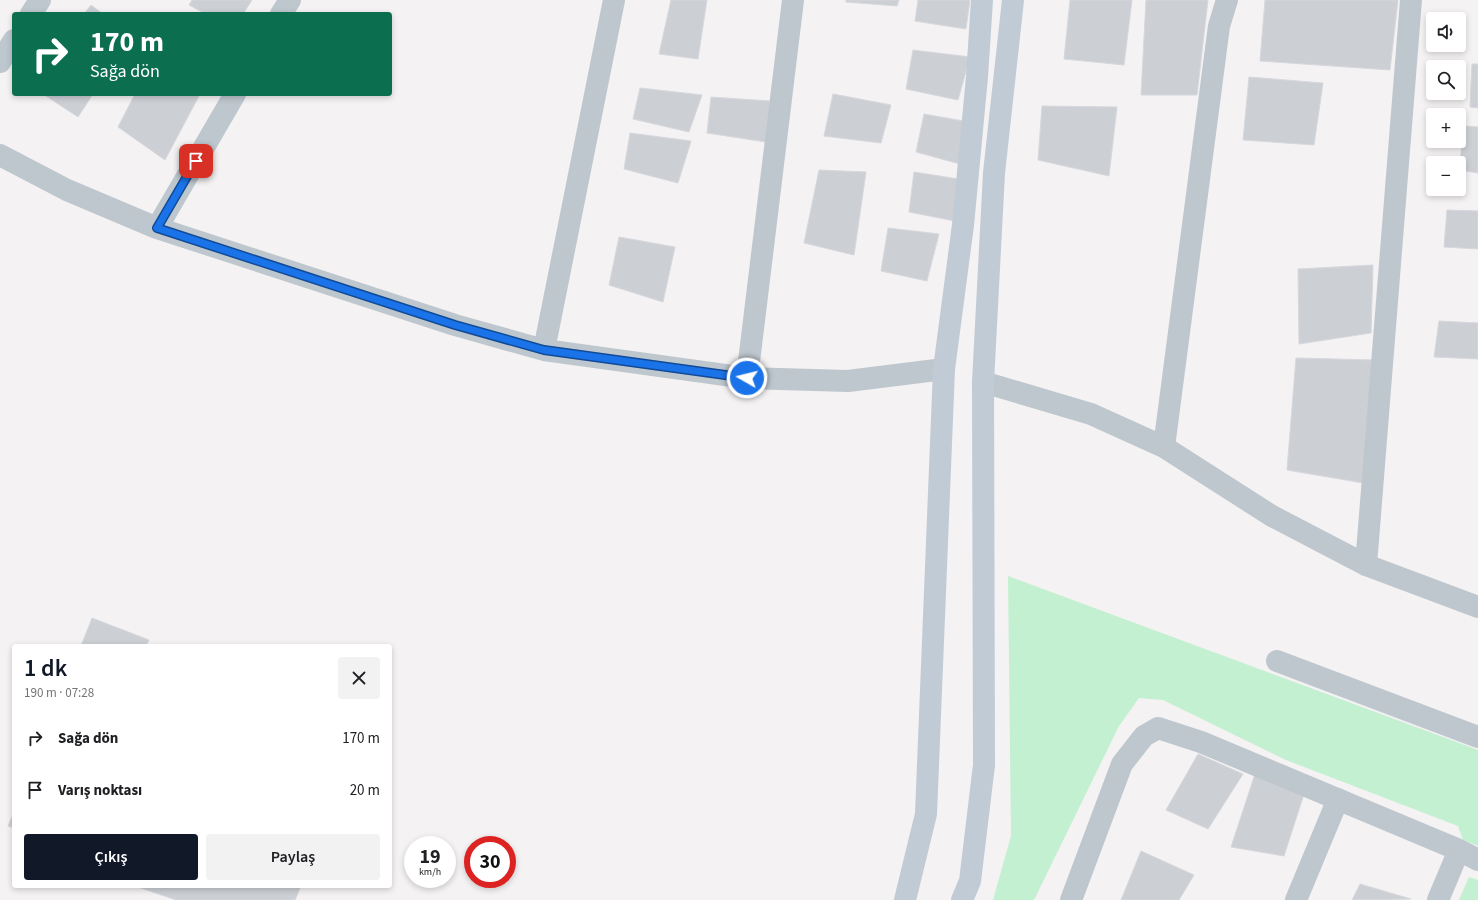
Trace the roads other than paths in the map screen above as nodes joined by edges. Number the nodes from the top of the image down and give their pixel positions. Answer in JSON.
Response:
{"nodes":[{"id":1,"x":40,"y":0,"type":"edge"},
{"id":2,"x":290,"y":0,"type":"edge"},
{"id":3,"x":614,"y":0,"type":"edge"},
{"id":4,"x":793,"y":0,"type":"edge"},
{"id":5,"x":982,"y":0,"type":"edge"},
{"id":6,"x":1013,"y":0,"type":"edge"},
{"id":7,"x":1227,"y":0,"type":"edge"},
{"id":8,"x":1411,"y":0,"type":"edge"},
{"id":9,"x":32,"y":12,"type":"edge"},
{"id":10,"x":282,"y":12,"type":"edge"},
{"id":11,"x":12,"y":43,"type":"edge"},
{"id":12,"x":0,"y":62,"type":"edge"},
{"id":13,"x":234,"y":96,"type":"edge"},
{"id":14,"x":0,"y":155,"type":"edge"},
{"id":15,"x":157,"y":228,"type":"junction"},
{"id":16,"x":544,"y":350,"type":"junction"},
{"id":17,"x":944,"y":369,"type":"junction"},
{"id":18,"x":747,"y":378,"type":"junction"},
{"id":19,"x":983,"y":382,"type":"junction"},
{"id":20,"x":1164,"y":447,"type":"junction"},
{"id":21,"x":1366,"y":565,"type":"junction"},
{"id":22,"x":1478,"y":607,"type":"edge"},
{"id":23,"x":1277,"y":661,"type":"dead end"},
{"id":24,"x":1478,"y":737,"type":"edge"},
{"id":25,"x":1338,"y":799,"type":"junction"},
{"id":26,"x":1458,"y":850,"type":"junction"},
{"id":27,"x":1478,"y":860,"type":"edge"},
{"id":28,"x":905,"y":900,"type":"edge"},
{"id":29,"x":962,"y":900,"type":"edge"},
{"id":30,"x":1071,"y":900,"type":"edge"},
{"id":31,"x":1296,"y":900,"type":"edge"},
{"id":32,"x":1438,"y":900,"type":"edge"}],
"edges":[{"from":1,"to":9,"type":"street"},
{"from":2,"to":10,"type":"street"},
{"from":3,"to":16,"type":"street"},
{"from":4,"to":18,"type":"street"},
{"from":5,"to":17,"type":"street"},
{"from":6,"to":19,"type":"street"},
{"from":7,"to":20,"type":"street"},
{"from":8,"to":21,"type":"street"},
{"from":11,"to":12,"type":"street"},
{"from":13,"to":15,"type":"street"},
{"from":14,"to":15,"type":"street"},
{"from":15,"to":16,"type":"street"},
{"from":16,"to":18,"type":"street"},
{"from":17,"to":18,"type":"street"},
{"from":17,"to":28,"type":"street"},
{"from":19,"to":20,"type":"street"},
{"from":19,"to":29,"type":"street"},
{"from":20,"to":21,"type":"street"},
{"from":21,"to":22,"type":"street"},
{"from":23,"to":24,"type":"street"},
{"from":25,"to":26,"type":"street"},
{"from":25,"to":30,"type":"street"},
{"from":25,"to":31,"type":"street"},
{"from":26,"to":27,"type":"street"},
{"from":26,"to":32,"type":"street"}]}
